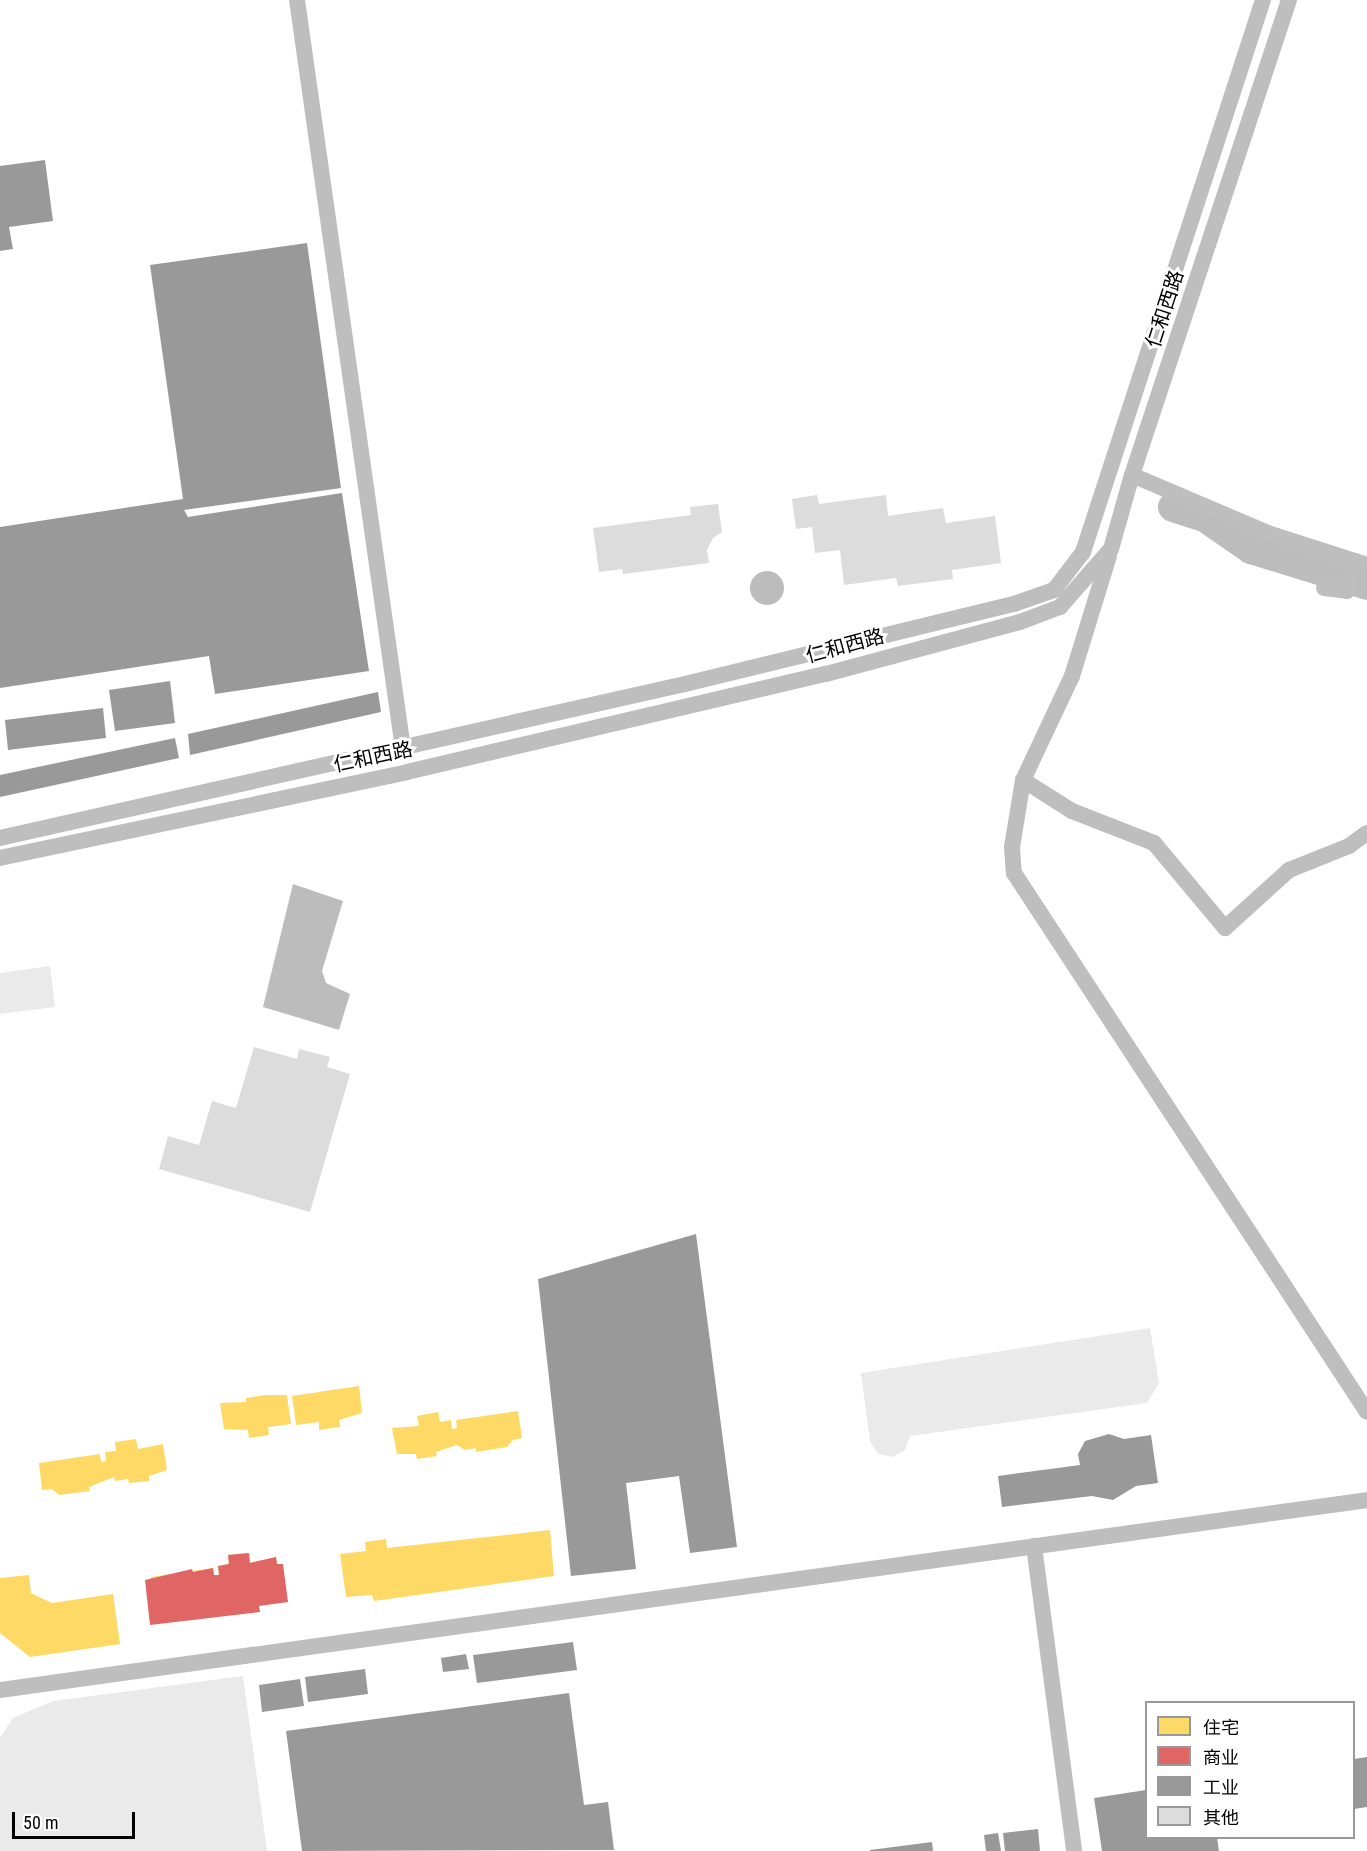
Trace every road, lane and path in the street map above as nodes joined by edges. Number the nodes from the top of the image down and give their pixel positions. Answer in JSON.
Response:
{"nodes":[{"id":1,"x":297,"y":0,"type":"edge"},
{"id":2,"x":1263,"y":0,"type":"edge"},
{"id":3,"x":1289,"y":0,"type":"edge"},
{"id":4,"x":1132,"y":475,"type":"junction"},
{"id":5,"x":1111,"y":549,"type":"junction"},
{"id":6,"x":1359,"y":564,"type":"edge"},
{"id":7,"x":1324,"y":588,"type":"dead end"},
{"id":8,"x":818,"y":651,"type":"junction"},
{"id":9,"x":826,"y":674,"type":"junction"},
{"id":10,"x":403,"y":749,"type":"junction"},
{"id":11,"x":1023,"y":780,"type":"junction"},
{"id":12,"x":1367,"y":833,"type":"edge"},
{"id":13,"x":0,"y":838,"type":"edge"},
{"id":14,"x":0,"y":858,"type":"edge"},
{"id":15,"x":1367,"y":1412,"type":"edge"},
{"id":16,"x":1367,"y":1500,"type":"edge"},
{"id":17,"x":1034,"y":1546,"type":"junction"},
{"id":18,"x":0,"y":1690,"type":"edge"},
{"id":19,"x":1074,"y":1851,"type":"edge"}],
"edges":[{"from":1,"to":10,"type":"street"},
{"from":2,"to":8,"type":"street","name":"仁和西路"},
{"from":3,"to":4,"type":"street","name":"仁和西路"},
{"from":4,"to":5,"type":"street","name":"仁和西路"},
{"from":4,"to":6,"type":"street"},
{"from":5,"to":9,"type":"street","name":"仁和西路"},
{"from":5,"to":11,"type":"street"},
{"from":6,"to":7,"type":"street"},
{"from":8,"to":9,"type":"street"},
{"from":8,"to":10,"type":"street","name":"仁和西路"},
{"from":9,"to":14,"type":"street","name":"仁和西路"},
{"from":10,"to":13,"type":"street","name":"仁和西路"},
{"from":11,"to":12,"type":"street"},
{"from":11,"to":15,"type":"street"},
{"from":16,"to":17,"type":"street"},
{"from":17,"to":18,"type":"street"},
{"from":17,"to":19,"type":"street"}]}
